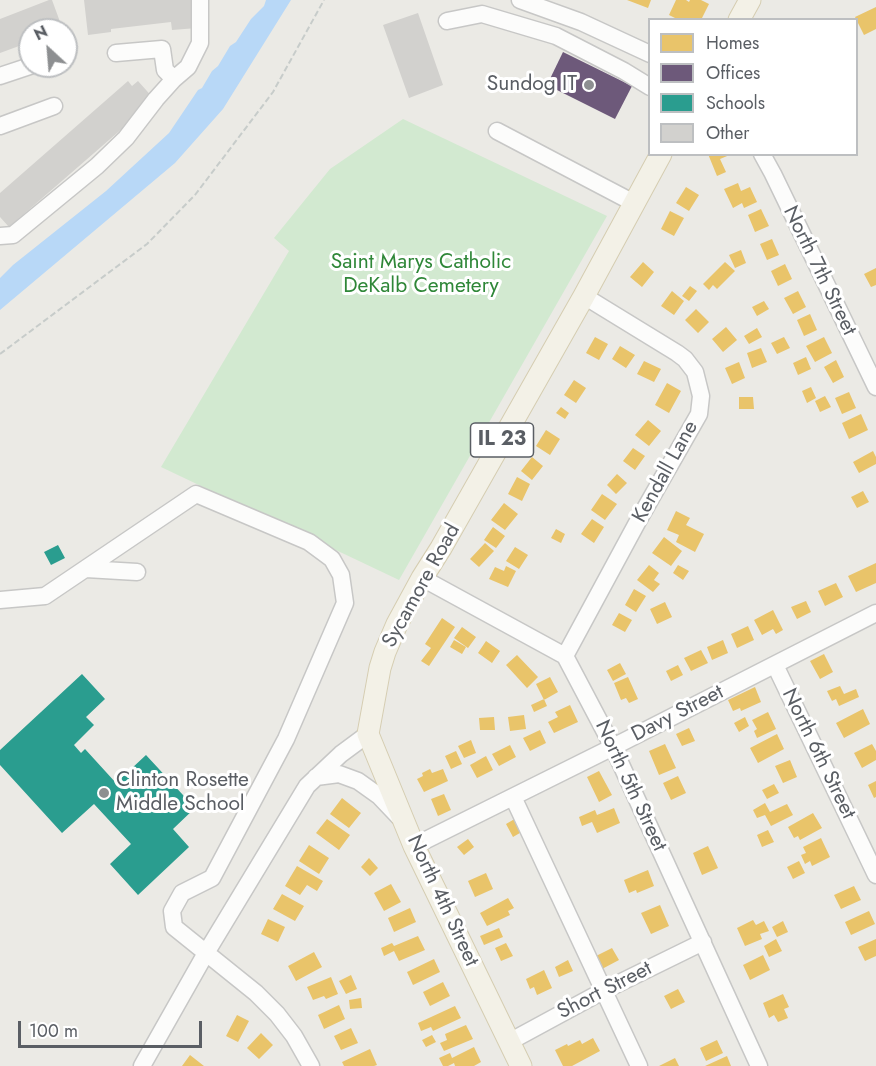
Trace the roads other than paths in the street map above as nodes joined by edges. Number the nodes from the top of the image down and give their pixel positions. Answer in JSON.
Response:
{"nodes":[{"id":1,"x":200,"y":0,"type":"edge"},
{"id":2,"x":520,"y":0,"type":"edge"},
{"id":3,"x":750,"y":0,"type":"edge"},
{"id":4,"x":739,"y":18,"type":"edge"},
{"id":5,"x":447,"y":21,"type":"dead end"},
{"id":6,"x":116,"y":53,"type":"dead end"},
{"id":7,"x":648,"y":53,"type":"edge"},
{"id":8,"x":18,"y":70,"type":"edge"},
{"id":9,"x":0,"y":76,"type":"edge"},
{"id":10,"x":174,"y":79,"type":"junction"},
{"id":11,"x":648,"y":86,"type":"edge"},
{"id":12,"x":54,"y":106,"type":"dead end"},
{"id":13,"x":0,"y":126,"type":"edge"},
{"id":14,"x":497,"y":131,"type":"dead end"},
{"id":15,"x":660,"y":156,"type":"edge"},
{"id":16,"x":763,"y":156,"type":"edge"},
{"id":17,"x":634,"y":203,"type":"junction"},
{"id":18,"x":0,"y":236,"type":"edge"},
{"id":19,"x":584,"y":296,"type":"junction"},
{"id":20,"x":874,"y":376,"type":"edge"},
{"id":21,"x":86,"y":569,"type":"junction"},
{"id":22,"x":138,"y":572,"type":"dead end"},
{"id":23,"x":422,"y":578,"type":"junction"},
{"id":24,"x":0,"y":600,"type":"edge"},
{"id":25,"x":874,"y":618,"type":"edge"},
{"id":26,"x":565,"y":656,"type":"junction"},
{"id":27,"x":775,"y":665,"type":"junction"},
{"id":28,"x":368,"y":734,"type":"junction"},
{"id":29,"x":613,"y":747,"type":"junction"},
{"id":30,"x":316,"y":777,"type":"junction"},
{"id":31,"x":513,"y":797,"type":"junction"},
{"id":32,"x":405,"y":824,"type":"junction"},
{"id":33,"x":414,"y":846,"type":"junction"},
{"id":34,"x":876,"y":875,"type":"edge"},
{"id":35,"x":703,"y":942,"type":"junction"},
{"id":36,"x":206,"y":953,"type":"junction"},
{"id":37,"x":603,"y":991,"type":"junction"},
{"id":38,"x":509,"y":1042,"type":"junction"},
{"id":39,"x":142,"y":1066,"type":"edge"},
{"id":40,"x":311,"y":1066,"type":"edge"},
{"id":41,"x":520,"y":1066,"type":"edge"},
{"id":42,"x":639,"y":1066,"type":"edge"},
{"id":43,"x":759,"y":1066,"type":"edge"}],
"edges":[{"from":1,"to":10,"type":"street"},
{"from":2,"to":7,"type":"street"},
{"from":3,"to":4,"type":"main road"},
{"from":5,"to":11,"type":"street"},
{"from":6,"to":10,"type":"street"},
{"from":8,"to":9,"type":"street"},
{"from":10,"to":18,"type":"street"},
{"from":12,"to":13,"type":"street"},
{"from":14,"to":17,"type":"street"},
{"from":15,"to":17,"type":"main road","name":"Sycamore Road","number":"IL 23"},
{"from":16,"to":20,"type":"street","name":"North 7th Street"},
{"from":17,"to":19,"type":"main road","name":"Sycamore Road","number":"IL 23"},
{"from":19,"to":23,"type":"main road","name":"Sycamore Road","number":"IL 23"},
{"from":19,"to":26,"type":"street","name":"Kendall Lane"},
{"from":21,"to":22,"type":"street"},
{"from":21,"to":24,"type":"street"},
{"from":21,"to":36,"type":"street"},
{"from":23,"to":26,"type":"street"},
{"from":23,"to":28,"type":"main road","name":"Sycamore Road","number":"IL 23"},
{"from":25,"to":27,"type":"street","name":"Davy Street"},
{"from":26,"to":29,"type":"street","name":"North 5th Street"},
{"from":27,"to":29,"type":"street","name":"Davy Street"},
{"from":27,"to":34,"type":"street","name":"North 6th Street"},
{"from":28,"to":30,"type":"street"},
{"from":28,"to":32,"type":"main road","name":"North 4th Street"},
{"from":29,"to":31,"type":"street","name":"Davy Street"},
{"from":29,"to":35,"type":"street","name":"North 5th Street"},
{"from":30,"to":32,"type":"street"},
{"from":30,"to":36,"type":"street"},
{"from":31,"to":33,"type":"street","name":"Davy Street"},
{"from":31,"to":37,"type":"street"},
{"from":32,"to":33,"type":"main road","name":"North 4th Street"},
{"from":33,"to":38,"type":"main road","name":"North 4th Street"},
{"from":35,"to":37,"type":"street","name":"Short Street"},
{"from":35,"to":43,"type":"street","name":"North 5th Street"},
{"from":36,"to":39,"type":"street"},
{"from":36,"to":40,"type":"street"},
{"from":37,"to":38,"type":"street","name":"Short Street"},
{"from":37,"to":42,"type":"street"},
{"from":38,"to":41,"type":"main road","name":"North 4th Street"}]}
